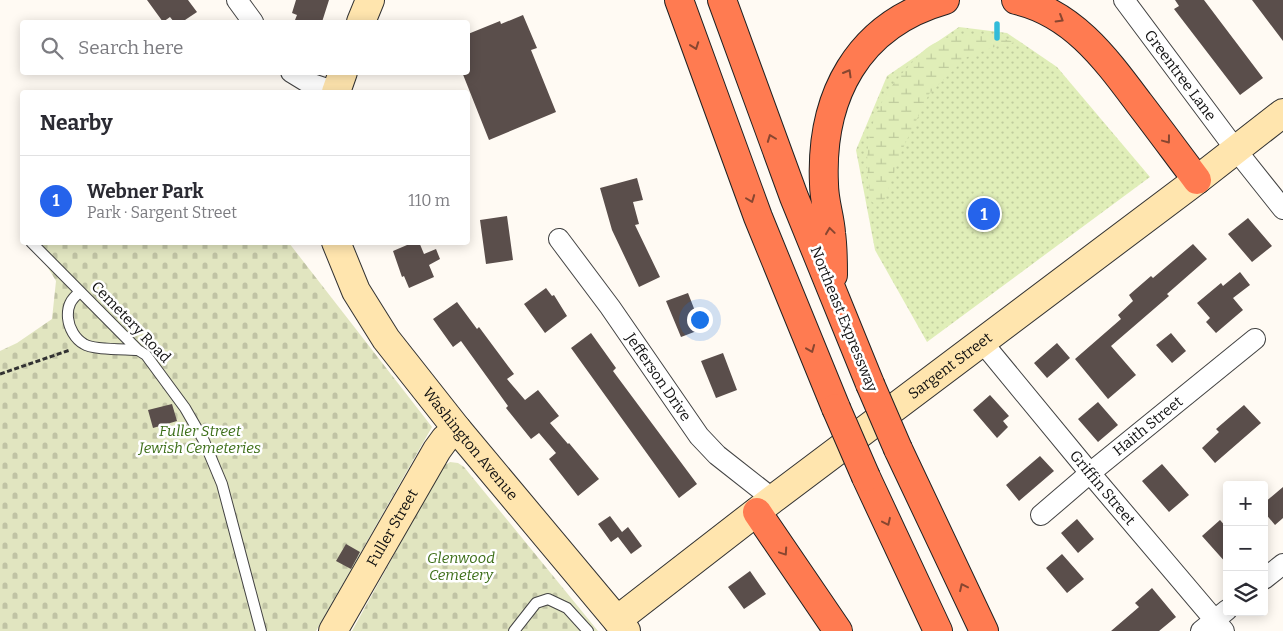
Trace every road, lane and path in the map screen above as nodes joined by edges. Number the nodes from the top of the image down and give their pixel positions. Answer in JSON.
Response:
{"nodes":[{"id":1,"x":238,"y":0,"type":"edge"},
{"id":2,"x":370,"y":0,"type":"edge"},
{"id":3,"x":679,"y":0,"type":"edge"},
{"id":4,"x":722,"y":0,"type":"edge"},
{"id":5,"x":945,"y":0,"type":"edge"},
{"id":6,"x":1016,"y":0,"type":"edge"},
{"id":7,"x":1124,"y":0,"type":"edge"},
{"id":8,"x":252,"y":20,"type":"edge"},
{"id":9,"x":363,"y":20,"type":"edge"},
{"id":10,"x":296,"y":75,"type":"edge"},
{"id":11,"x":338,"y":86,"type":"edge"},
{"id":12,"x":1283,"y":113,"type":"edge"},
{"id":13,"x":1236,"y":150,"type":"junction"},
{"id":14,"x":1197,"y":180,"type":"junction"},
{"id":15,"x":1283,"y":209,"type":"edge"},
{"id":16,"x":559,"y":239,"type":"dead end"},
{"id":17,"x":34,"y":245,"type":"edge"},
{"id":18,"x":337,"y":245,"type":"edge"},
{"id":19,"x":80,"y":292,"type":"junction"},
{"id":20,"x":834,"y":297,"type":"junction"},
{"id":21,"x":1255,"y":339,"type":"dead end"},
{"id":22,"x":982,"y":342,"type":"junction"},
{"id":23,"x":84,"y":345,"type":"junction"},
{"id":24,"x":138,"y":350,"type":"junction"},
{"id":25,"x":0,"y":374,"type":"edge"},
{"id":26,"x":457,"y":429,"type":"junction"},
{"id":27,"x":1090,"y":473,"type":"junction"},
{"id":28,"x":765,"y":505,"type":"junction"},
{"id":29,"x":1041,"y":515,"type":"dead end"},
{"id":30,"x":1283,"y":564,"type":"edge"},
{"id":31,"x":1268,"y":576,"type":"edge"},
{"id":32,"x":1217,"y":623,"type":"edge"},
{"id":33,"x":622,"y":626,"type":"edge"},
{"id":34,"x":261,"y":631,"type":"edge"},
{"id":35,"x":333,"y":631,"type":"edge"},
{"id":36,"x":514,"y":631,"type":"edge"},
{"id":37,"x":588,"y":631,"type":"edge"},
{"id":38,"x":838,"y":631,"type":"edge"},
{"id":39,"x":938,"y":631,"type":"edge"},
{"id":40,"x":984,"y":631,"type":"edge"}],
"edges":[{"from":1,"to":8,"type":"street"},
{"from":2,"to":9,"type":"street"},
{"from":3,"to":39,"type":"highway","one_way":true,"bridge":true},
{"from":20,"to":4,"type":"highway","name":"Northeast Expressway","one_way":true},
{"from":20,"to":5,"type":"highway","one_way":true},
{"from":6,"to":14,"type":"highway","one_way":true},
{"from":7,"to":13,"type":"street","name":"Greentree Lane"},
{"from":10,"to":11,"type":"street"},
{"from":12,"to":13,"type":"street","name":"Sargent Street"},
{"from":13,"to":14,"type":"street","name":"Sargent Street"},
{"from":13,"to":15,"type":"street","name":"Greentree Lane"},
{"from":14,"to":22,"type":"street","name":"Sargent Street"},
{"from":16,"to":28,"type":"street","name":"Jefferson Drive"},
{"from":17,"to":19,"type":"lane","name":"Cemetery Road"},
{"from":18,"to":26,"type":"street","name":"Washington Avenue"},
{"from":19,"to":23,"type":"lane"},
{"from":19,"to":24,"type":"lane","name":"Cemetery Road"},
{"from":40,"to":20,"type":"highway","name":"Northeast Expressway","one_way":true,"bridge":true},
{"from":21,"to":27,"type":"street","name":"Haith Street"},
{"from":22,"to":27,"type":"street","name":"Griffin Street"},
{"from":22,"to":28,"type":"street","name":"Sargent Street"},
{"from":23,"to":24,"type":"lane"},
{"from":23,"to":25,"type":"path"},
{"from":24,"to":34,"type":"lane","name":"Cemetery Road"},
{"from":26,"to":33,"type":"street","name":"Washington Avenue"},
{"from":26,"to":35,"type":"street","name":"Fuller Street"},
{"from":27,"to":29,"type":"street","name":"Haith Street"},
{"from":27,"to":32,"type":"street","name":"Griffin Street"},
{"from":28,"to":33,"type":"street","name":"Sargent Street"},
{"from":28,"to":38,"type":"highway","one_way":true},
{"from":30,"to":31,"type":"street"},
{"from":36,"to":37,"type":"lane"}]}
